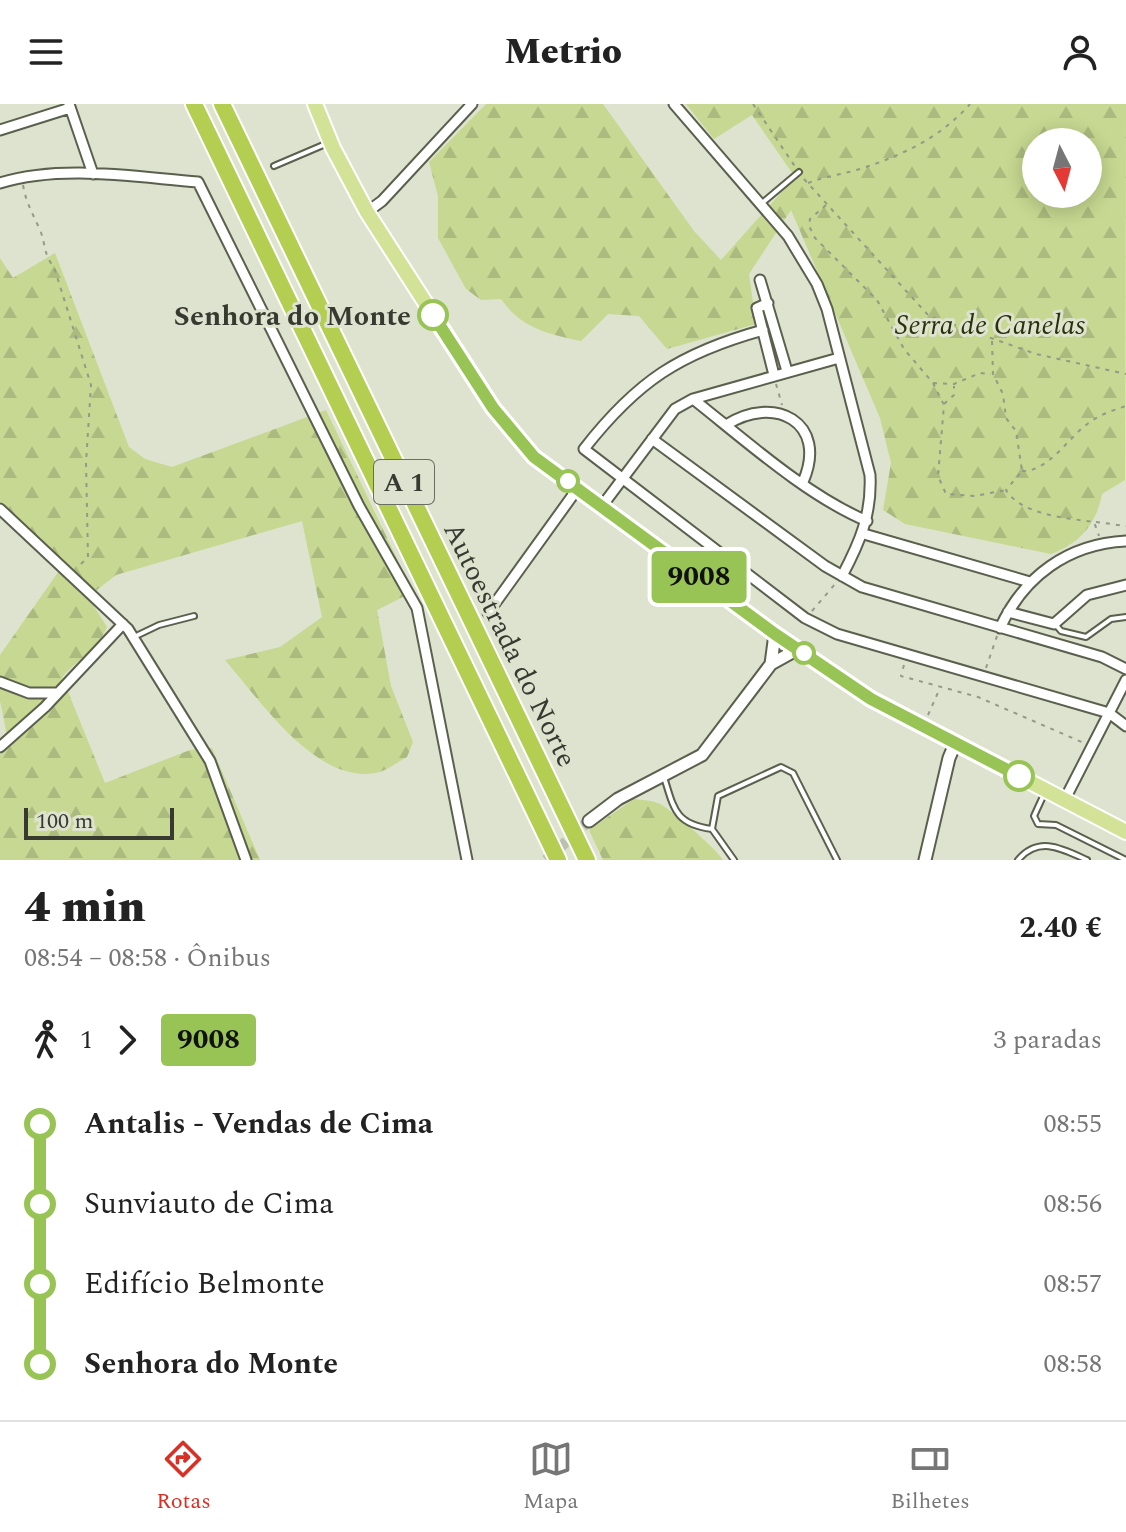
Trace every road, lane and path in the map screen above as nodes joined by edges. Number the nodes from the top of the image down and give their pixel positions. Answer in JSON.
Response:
{"nodes":[{"id":1,"x":194,"y":104,"type":"edge"},
{"id":2,"x":222,"y":104,"type":"edge"},
{"id":3,"x":315,"y":104,"type":"edge"},
{"id":4,"x":472,"y":104,"type":"edge"},
{"id":5,"x":674,"y":104,"type":"edge"},
{"id":6,"x":753,"y":104,"type":"edge"},
{"id":7,"x":970,"y":104,"type":"edge"},
{"id":8,"x":70,"y":106,"type":"edge"},
{"id":9,"x":0,"y":130,"type":"edge"},
{"id":10,"x":330,"y":142,"type":"junction"},
{"id":11,"x":274,"y":166,"type":"dead end"},
{"id":12,"x":799,"y":172,"type":"junction"},
{"id":13,"x":93,"y":174,"type":"junction"},
{"id":14,"x":21,"y":177,"type":"junction"},
{"id":15,"x":0,"y":183,"type":"edge"},
{"id":16,"x":807,"y":183,"type":"junction"},
{"id":17,"x":760,"y":204,"type":"junction"},
{"id":18,"x":827,"y":204,"type":"junction"},
{"id":19,"x":367,"y":212,"type":"junction"},
{"id":20,"x":760,"y":280,"type":"dead end"},
{"id":21,"x":768,"y":303,"type":"junction"},
{"id":22,"x":763,"y":330,"type":"junction"},
{"id":23,"x":992,"y":340,"type":"junction"},
{"id":24,"x":839,"y":358,"type":"junction"},
{"id":25,"x":787,"y":371,"type":"junction"},
{"id":26,"x":993,"y":374,"type":"junction"},
{"id":27,"x":1126,"y":374,"type":"edge"},
{"id":28,"x":774,"y":375,"type":"junction"},
{"id":29,"x":933,"y":383,"type":"junction"},
{"id":30,"x":954,"y":384,"type":"junction"},
{"id":31,"x":778,"y":390,"type":"dead end"},
{"id":32,"x":693,"y":399,"type":"junction"},
{"id":33,"x":781,"y":399,"type":"dead end"},
{"id":34,"x":944,"y":405,"type":"junction"},
{"id":35,"x":1126,"y":406,"type":"edge"},
{"id":36,"x":726,"y":425,"type":"junction"},
{"id":37,"x":652,"y":439,"type":"junction"},
{"id":38,"x":1022,"y":471,"type":"junction"},
{"id":39,"x":623,"y":479,"type":"junction"},
{"id":40,"x":803,"y":482,"type":"junction"},
{"id":41,"x":578,"y":488,"type":"junction"},
{"id":42,"x":1006,"y":490,"type":"junction"},
{"id":43,"x":602,"y":506,"type":"junction"},
{"id":44,"x":0,"y":509,"type":"edge"},
{"id":45,"x":867,"y":521,"type":"junction"},
{"id":46,"x":1094,"y":522,"type":"junction"},
{"id":47,"x":1126,"y":526,"type":"edge"},
{"id":48,"x":864,"y":534,"type":"junction"},
{"id":49,"x":1126,"y":541,"type":"edge"},
{"id":50,"x":1101,"y":544,"type":"junction"},
{"id":51,"x":70,"y":571,"type":"junction"},
{"id":52,"x":842,"y":576,"type":"junction"},
{"id":53,"x":1030,"y":582,"type":"junction"},
{"id":54,"x":1126,"y":585,"type":"edge"},
{"id":55,"x":1008,"y":612,"type":"junction"},
{"id":56,"x":488,"y":613,"type":"dead end"},
{"id":57,"x":194,"y":616,"type":"dead end"},
{"id":58,"x":1126,"y":617,"type":"edge"},
{"id":59,"x":805,"y":618,"type":"junction"},
{"id":60,"x":123,"y":624,"type":"junction"},
{"id":61,"x":1054,"y":624,"type":"junction"},
{"id":62,"x":1000,"y":628,"type":"junction"},
{"id":63,"x":775,"y":634,"type":"junction"},
{"id":64,"x":133,"y":637,"type":"junction"},
{"id":65,"x":992,"y":646,"type":"dead end"},
{"id":66,"x":798,"y":649,"type":"junction"},
{"id":67,"x":931,"y":661,"type":"junction"},
{"id":68,"x":771,"y":664,"type":"junction"},
{"id":69,"x":1126,"y":669,"type":"edge"},
{"id":70,"x":985,"y":671,"type":"dead end"},
{"id":71,"x":1126,"y":680,"type":"edge"},
{"id":72,"x":0,"y":682,"type":"edge"},
{"id":73,"x":940,"y":687,"type":"junction"},
{"id":74,"x":58,"y":693,"type":"junction"},
{"id":75,"x":1109,"y":713,"type":"junction"},
{"id":76,"x":1126,"y":726,"type":"edge"},
{"id":77,"x":923,"y":727,"type":"junction"},
{"id":78,"x":955,"y":744,"type":"junction"},
{"id":79,"x":1092,"y":746,"type":"junction"},
{"id":80,"x":0,"y":747,"type":"edge"},
{"id":81,"x":664,"y":775,"type":"junction"},
{"id":82,"x":1047,"y":790,"type":"junction"},
{"id":83,"x":1065,"y":799,"type":"junction"},
{"id":84,"x":589,"y":821,"type":"tunnel mouth"},
{"id":85,"x":712,"y":829,"type":"junction"},
{"id":86,"x":1126,"y":832,"type":"edge"},
{"id":87,"x":246,"y":860,"type":"edge"},
{"id":88,"x":467,"y":860,"type":"edge"},
{"id":89,"x":558,"y":860,"type":"edge"},
{"id":90,"x":587,"y":860,"type":"edge"},
{"id":91,"x":734,"y":860,"type":"edge"},
{"id":92,"x":837,"y":860,"type":"edge"},
{"id":93,"x":925,"y":860,"type":"edge"},
{"id":94,"x":1018,"y":860,"type":"edge"},
{"id":95,"x":1087,"y":860,"type":"edge"},
{"id":96,"x":1126,"y":860,"type":"edge"}],
"edges":[{"from":1,"to":89,"type":"highway","name":"Autoestrada do Norte","number":"A 1"},
{"from":2,"to":90,"type":"highway","name":"Autoestrada do Norte","number":"A 1"},
{"from":3,"to":10,"type":"main road"},
{"from":4,"to":19,"type":"street"},
{"from":5,"to":17,"type":"street"},
{"from":6,"to":12,"type":"path"},
{"from":7,"to":16,"type":"path"},
{"from":8,"to":9,"type":"street"},
{"from":8,"to":13,"type":"street"},
{"from":10,"to":11,"type":"lane"},
{"from":10,"to":19,"type":"main road"},
{"from":12,"to":16,"type":"path"},
{"from":12,"to":17,"type":"lane"},
{"from":13,"to":14,"type":"street"},
{"from":13,"to":88,"type":"street"},
{"from":14,"to":15,"type":"street"},
{"from":14,"to":51,"type":"path"},
{"from":16,"to":18,"type":"path"},
{"from":17,"to":24,"type":"street"},
{"from":18,"to":23,"type":"path"},
{"from":18,"to":29,"type":"path"},
{"from":19,"to":41,"type":"main road"},
{"from":20,"to":21,"type":"street"},
{"from":21,"to":22,"type":"street"},
{"from":21,"to":25,"type":"street"},
{"from":22,"to":28,"type":"street"},
{"from":22,"to":39,"type":"street"},
{"from":23,"to":26,"type":"path"},
{"from":23,"to":27,"type":"path"},
{"from":24,"to":25,"type":"street"},
{"from":24,"to":45,"type":"street"},
{"from":25,"to":28,"type":"street"},
{"from":26,"to":30,"type":"path"},
{"from":26,"to":38,"type":"path"},
{"from":28,"to":32,"type":"street"},
{"from":29,"to":30,"type":"path"},
{"from":29,"to":34,"type":"path"},
{"from":30,"to":34,"type":"path"},
{"from":31,"to":33,"type":"path"},
{"from":32,"to":36,"type":"street"},
{"from":32,"to":37,"type":"street"},
{"from":34,"to":42,"type":"path"},
{"from":35,"to":38,"type":"path"},
{"from":36,"to":40,"type":"street"},
{"from":36,"to":40,"type":"street"},
{"from":37,"to":39,"type":"street"},
{"from":37,"to":52,"type":"street"},
{"from":38,"to":42,"type":"path"},
{"from":39,"to":43,"type":"street"},
{"from":39,"to":59,"type":"street"},
{"from":40,"to":45,"type":"street"},
{"from":41,"to":43,"type":"main road"},
{"from":41,"to":56,"type":"street"},
{"from":42,"to":46,"type":"path"},
{"from":43,"to":63,"type":"main road"},
{"from":44,"to":51,"type":"street"},
{"from":45,"to":48,"type":"street"},
{"from":46,"to":47,"type":"path"},
{"from":46,"to":50,"type":"path"},
{"from":48,"to":52,"type":"street"},
{"from":48,"to":53,"type":"street"},
{"from":49,"to":50,"type":"street"},
{"from":50,"to":53,"type":"street"},
{"from":51,"to":60,"type":"street"},
{"from":52,"to":59,"type":"path"},
{"from":52,"to":62,"type":"street"},
{"from":53,"to":55,"type":"street"},
{"from":54,"to":61,"type":"street"},
{"from":55,"to":61,"type":"street"},
{"from":55,"to":62,"type":"street"},
{"from":57,"to":64,"type":"lane"},
{"from":58,"to":61,"type":"lane"},
{"from":59,"to":67,"type":"street"},
{"from":60,"to":64,"type":"street"},
{"from":60,"to":74,"type":"street"},
{"from":62,"to":69,"type":"street"},
{"from":63,"to":66,"type":"main road"},
{"from":63,"to":68,"type":"street"},
{"from":64,"to":87,"type":"street"},
{"from":65,"to":70,"type":"path"},
{"from":66,"to":68,"type":"street"},
{"from":66,"to":77,"type":"main road"},
{"from":67,"to":73,"type":"path"},
{"from":67,"to":75,"type":"street"},
{"from":68,"to":81,"type":"street"},
{"from":71,"to":75,"type":"street"},
{"from":72,"to":74,"type":"street"},
{"from":73,"to":77,"type":"path"},
{"from":73,"to":79,"type":"path"},
{"from":74,"to":80,"type":"street"},
{"from":75,"to":76,"type":"street"},
{"from":75,"to":79,"type":"street"},
{"from":77,"to":78,"type":"main road"},
{"from":78,"to":82,"type":"main road"},
{"from":78,"to":93,"type":"street"},
{"from":79,"to":83,"type":"street"},
{"from":81,"to":84,"type":"street"},
{"from":81,"to":85,"type":"lane"},
{"from":82,"to":83,"type":"main road"},
{"from":82,"to":96,"type":"lane"},
{"from":83,"to":86,"type":"main road"},
{"from":85,"to":91,"type":"lane"},
{"from":85,"to":92,"type":"lane"},
{"from":94,"to":95,"type":"lane"}]}
